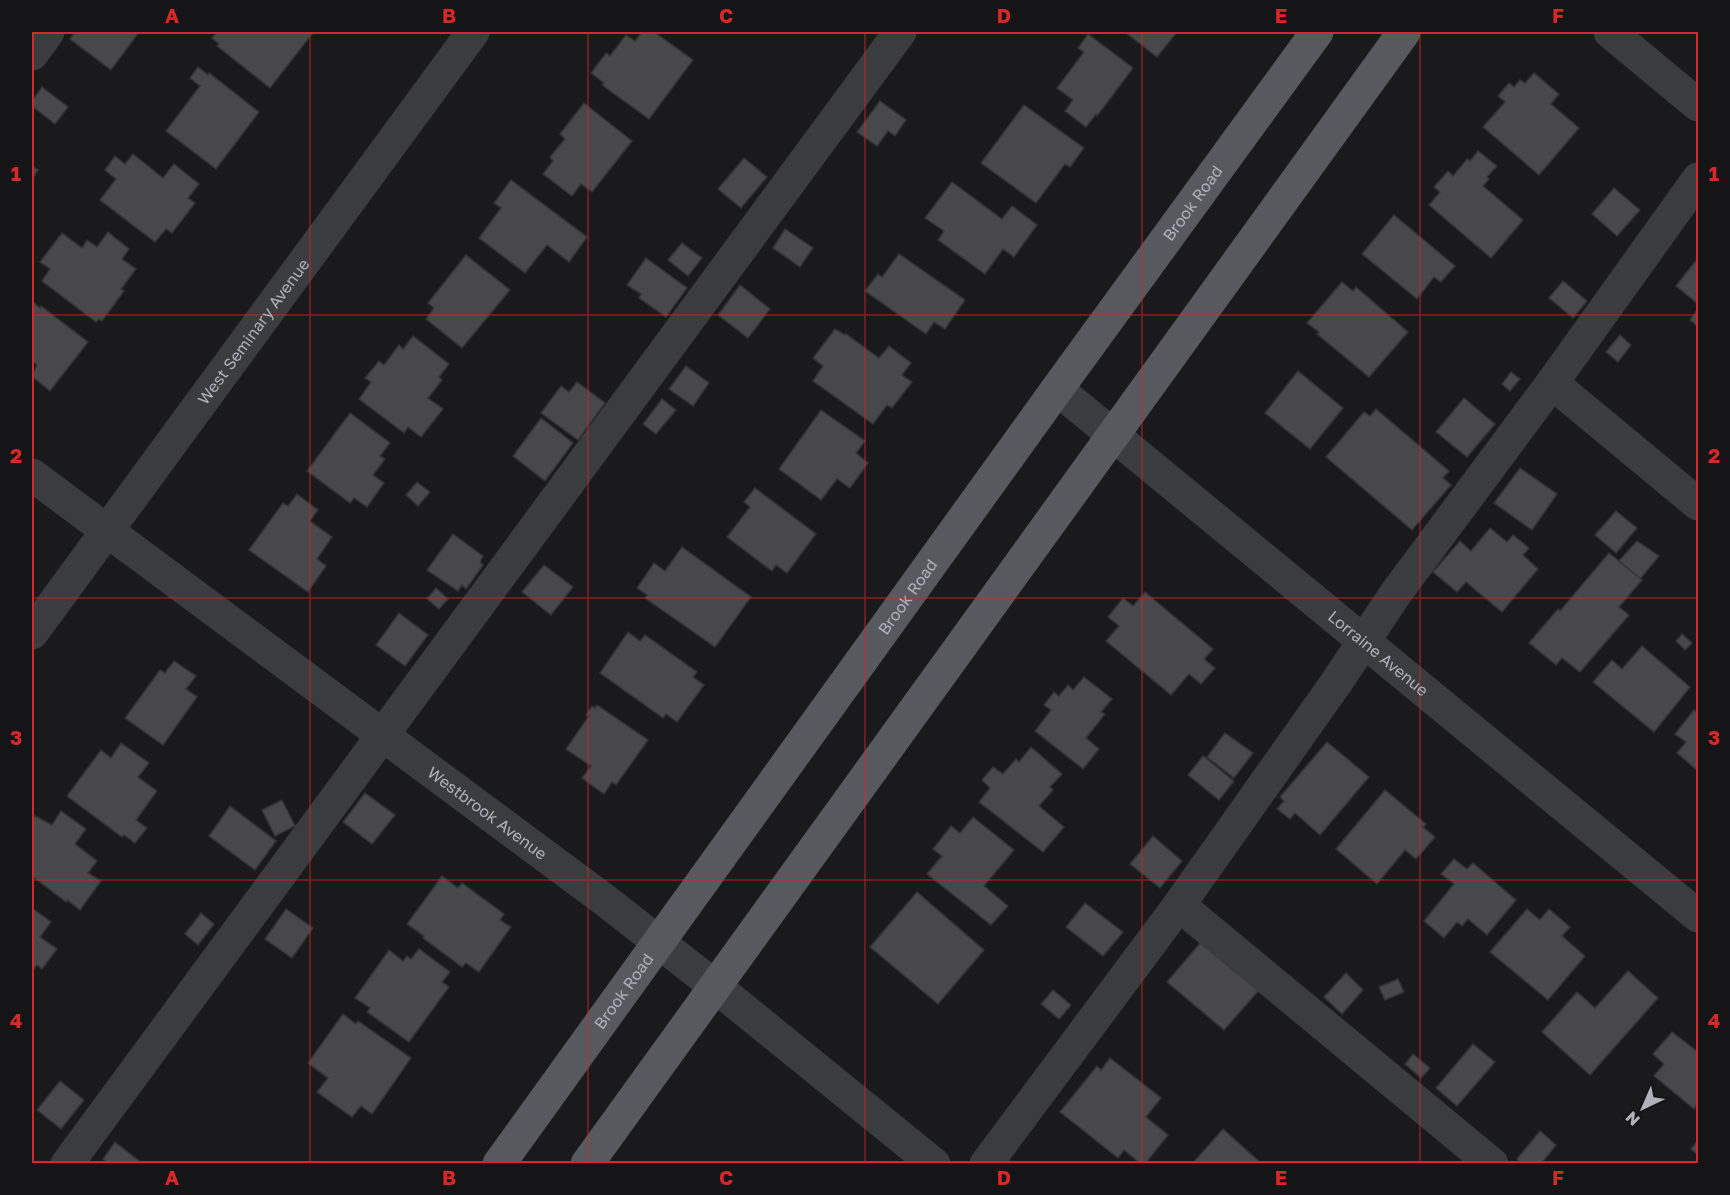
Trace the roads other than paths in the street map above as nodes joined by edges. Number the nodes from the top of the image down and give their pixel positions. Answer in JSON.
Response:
{"nodes":[{"id":1,"x":48,"y":32,"type":"edge"},
{"id":2,"x":473,"y":32,"type":"edge"},
{"id":3,"x":900,"y":32,"type":"edge"},
{"id":4,"x":1317,"y":32,"type":"edge"},
{"id":5,"x":1404,"y":32,"type":"edge"},
{"id":6,"x":1610,"y":32,"type":"edge"},
{"id":7,"x":32,"y":54,"type":"edge"},
{"id":8,"x":1698,"y":105,"type":"edge"},
{"id":9,"x":1698,"y":179,"type":"edge"},
{"id":10,"x":1552,"y":383,"type":"junction"},
{"id":11,"x":1057,"y":388,"type":"junction"},
{"id":12,"x":1112,"y":433,"type":"junction"},
{"id":13,"x":32,"y":475,"type":"edge"},
{"id":14,"x":1698,"y":504,"type":"edge"},
{"id":15,"x":107,"y":529,"type":"junction"},
{"id":16,"x":32,"y":633,"type":"edge"},
{"id":17,"x":1364,"y":640,"type":"junction"},
{"id":18,"x":382,"y":734,"type":"junction"},
{"id":19,"x":1179,"y":905,"type":"junction"},
{"id":20,"x":1698,"y":916,"type":"edge"},
{"id":21,"x":658,"y":942,"type":"junction"},
{"id":22,"x":716,"y":987,"type":"junction"},
{"id":23,"x":67,"y":1164,"type":"edge"},
{"id":24,"x":499,"y":1164,"type":"edge"},
{"id":25,"x":587,"y":1164,"type":"edge"},
{"id":26,"x":934,"y":1164,"type":"edge"},
{"id":27,"x":986,"y":1164,"type":"edge"},
{"id":28,"x":1492,"y":1164,"type":"edge"}],
"edges":[{"from":1,"to":7,"type":"street"},
{"from":2,"to":15,"type":"street","name":"West Seminary Avenue"},
{"from":3,"to":18,"type":"street"},
{"from":4,"to":11,"type":"main road","name":"Brook Road"},
{"from":5,"to":12,"type":"main road"},
{"from":6,"to":8,"type":"street"},
{"from":9,"to":10,"type":"street"},
{"from":10,"to":14,"type":"street"},
{"from":10,"to":17,"type":"street"},
{"from":11,"to":12,"type":"street","name":"Lorraine Avenue"},
{"from":11,"to":21,"type":"main road","name":"Brook Road"},
{"from":12,"to":17,"type":"street","name":"Lorraine Avenue"},
{"from":12,"to":22,"type":"main road"},
{"from":13,"to":15,"type":"street","name":"Westbrook Avenue"},
{"from":15,"to":16,"type":"street","name":"West Seminary Avenue"},
{"from":15,"to":18,"type":"street","name":"Westbrook Avenue"},
{"from":17,"to":19,"type":"street"},
{"from":17,"to":20,"type":"street","name":"Lorraine Avenue"},
{"from":18,"to":21,"type":"street","name":"Westbrook Avenue"},
{"from":18,"to":23,"type":"street"},
{"from":19,"to":27,"type":"street"},
{"from":19,"to":28,"type":"street"},
{"from":21,"to":22,"type":"street","name":"Westbrook Avenue"},
{"from":21,"to":24,"type":"main road","name":"Brook Road"},
{"from":22,"to":25,"type":"main road"},
{"from":22,"to":26,"type":"street","name":"Westbrook Avenue"}]}
